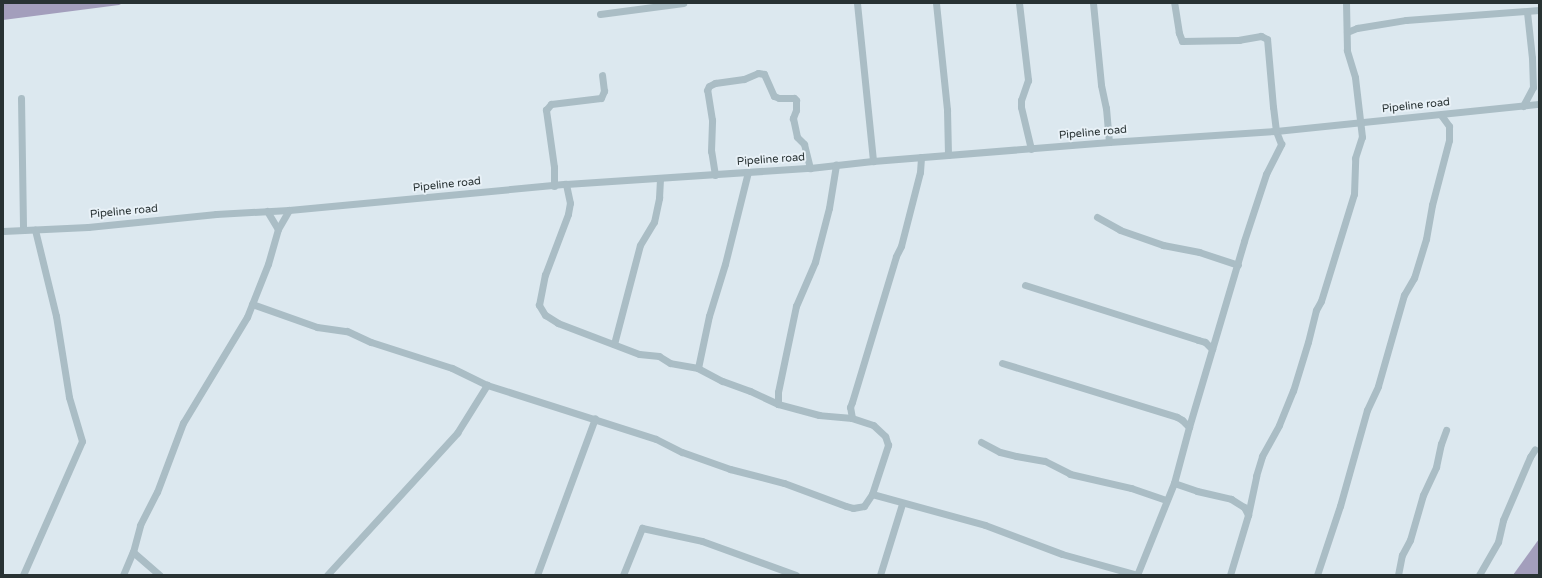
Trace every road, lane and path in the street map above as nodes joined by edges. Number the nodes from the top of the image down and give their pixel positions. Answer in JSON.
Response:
{"nodes":[{"id":1,"x":683,"y":3,"type":"edge"},
{"id":2,"x":857,"y":3,"type":"edge"},
{"id":3,"x":936,"y":3,"type":"edge"},
{"id":4,"x":1019,"y":3,"type":"edge"},
{"id":5,"x":1093,"y":3,"type":"edge"},
{"id":6,"x":1174,"y":3,"type":"edge"},
{"id":7,"x":1346,"y":3,"type":"edge"},
{"id":8,"x":1539,"y":10,"type":"edge"},
{"id":9,"x":1526,"y":12,"type":"junction"},
{"id":10,"x":600,"y":14,"type":"dead end"},
{"id":11,"x":1347,"y":32,"type":"junction"},
{"id":12,"x":602,"y":75,"type":"dead end"},
{"id":13,"x":21,"y":98,"type":"dead end"},
{"id":14,"x":1539,"y":104,"type":"edge"},
{"id":15,"x":1523,"y":106,"type":"junction"},
{"id":16,"x":1441,"y":115,"type":"junction"},
{"id":17,"x":1361,"y":127,"type":"junction"},
{"id":18,"x":1276,"y":131,"type":"junction"},
{"id":19,"x":1109,"y":142,"type":"junction"},
{"id":20,"x":1031,"y":149,"type":"junction"},
{"id":21,"x":948,"y":155,"type":"junction"},
{"id":22,"x":921,"y":157,"type":"junction"},
{"id":23,"x":873,"y":161,"type":"junction"},
{"id":24,"x":836,"y":165,"type":"junction"},
{"id":25,"x":810,"y":168,"type":"junction"},
{"id":26,"x":748,"y":172,"type":"junction"},
{"id":27,"x":715,"y":175,"type":"junction"},
{"id":28,"x":660,"y":178,"type":"junction"},
{"id":29,"x":566,"y":184,"type":"junction"},
{"id":30,"x":554,"y":186,"type":"junction"},
{"id":31,"x":289,"y":210,"type":"junction"},
{"id":32,"x":267,"y":211,"type":"junction"},
{"id":33,"x":1097,"y":217,"type":"dead end"},
{"id":34,"x":278,"y":229,"type":"junction"},
{"id":35,"x":23,"y":230,"type":"junction"},
{"id":36,"x":35,"y":230,"type":"junction"},
{"id":37,"x":3,"y":231,"type":"edge"},
{"id":38,"x":1238,"y":265,"type":"junction"},
{"id":39,"x":1025,"y":285,"type":"dead end"},
{"id":40,"x":252,"y":304,"type":"junction"},
{"id":41,"x":614,"y":344,"type":"junction"},
{"id":42,"x":1212,"y":349,"type":"junction"},
{"id":43,"x":1002,"y":363,"type":"dead end"},
{"id":44,"x":698,"y":368,"type":"junction"},
{"id":45,"x":487,"y":385,"type":"junction"},
{"id":46,"x":778,"y":404,"type":"junction"},
{"id":47,"x":595,"y":418,"type":"junction"},
{"id":48,"x":852,"y":418,"type":"junction"},
{"id":49,"x":1189,"y":427,"type":"junction"},
{"id":50,"x":1446,"y":430,"type":"dead end"},
{"id":51,"x":981,"y":442,"type":"dead end"},
{"id":52,"x":1535,"y":449,"type":"dead end"},
{"id":53,"x":1174,"y":483,"type":"junction"},
{"id":54,"x":872,"y":494,"type":"junction"},
{"id":55,"x":1166,"y":500,"type":"junction"},
{"id":56,"x":902,"y":504,"type":"junction"},
{"id":57,"x":1248,"y":515,"type":"junction"},
{"id":58,"x":133,"y":552,"type":"junction"},
{"id":59,"x":23,"y":575,"type":"edge"},
{"id":60,"x":123,"y":575,"type":"edge"},
{"id":61,"x":159,"y":575,"type":"edge"},
{"id":62,"x":327,"y":575,"type":"edge"},
{"id":63,"x":537,"y":575,"type":"edge"},
{"id":64,"x":623,"y":575,"type":"edge"},
{"id":65,"x":796,"y":575,"type":"edge"},
{"id":66,"x":880,"y":575,"type":"edge"},
{"id":67,"x":1137,"y":575,"type":"edge"},
{"id":68,"x":1230,"y":575,"type":"edge"},
{"id":69,"x":1317,"y":575,"type":"edge"},
{"id":70,"x":1398,"y":575,"type":"edge"},
{"id":71,"x":1479,"y":575,"type":"edge"}],
"edges":[{"from":1,"to":10,"type":"street"},
{"from":2,"to":23,"type":"street"},
{"from":3,"to":21,"type":"street"},
{"from":4,"to":20,"type":"street"},
{"from":5,"to":19,"type":"street"},
{"from":6,"to":18,"type":"street"},
{"from":7,"to":11,"type":"street"},
{"from":8,"to":9,"type":"street"},
{"from":9,"to":11,"type":"street"},
{"from":9,"to":15,"type":"street"},
{"from":11,"to":17,"type":"street"},
{"from":12,"to":30,"type":"street"},
{"from":13,"to":35,"type":"street"},
{"from":14,"to":15,"type":"street","name":"Pipeline road"},
{"from":15,"to":16,"type":"street","name":"Pipeline road"},
{"from":16,"to":17,"type":"street","name":"Pipeline road"},
{"from":16,"to":69,"type":"street"},
{"from":17,"to":18,"type":"street","name":"Pipeline road"},
{"from":17,"to":57,"type":"street"},
{"from":18,"to":19,"type":"street","name":"Pipeline road"},
{"from":18,"to":38,"type":"street"},
{"from":19,"to":20,"type":"street","name":"Pipeline road"},
{"from":20,"to":21,"type":"street","name":"Pipeline road"},
{"from":21,"to":22,"type":"street","name":"Pipeline road"},
{"from":22,"to":23,"type":"street","name":"Pipeline road"},
{"from":22,"to":48,"type":"street"},
{"from":23,"to":24,"type":"street","name":"Pipeline road"},
{"from":24,"to":25,"type":"street","name":"Pipeline road"},
{"from":24,"to":46,"type":"street"},
{"from":25,"to":26,"type":"street","name":"Pipeline road"},
{"from":25,"to":27,"type":"street"},
{"from":26,"to":27,"type":"street","name":"Pipeline road"},
{"from":26,"to":44,"type":"street"},
{"from":27,"to":28,"type":"street","name":"Pipeline road"},
{"from":28,"to":29,"type":"street","name":"Pipeline road"},
{"from":28,"to":41,"type":"street"},
{"from":29,"to":30,"type":"street","name":"Pipeline road"},
{"from":29,"to":41,"type":"street"},
{"from":30,"to":31,"type":"street","name":"Pipeline road"},
{"from":31,"to":32,"type":"street","name":"Pipeline road"},
{"from":31,"to":34,"type":"street"},
{"from":32,"to":34,"type":"street"},
{"from":32,"to":36,"type":"street","name":"Pipeline road"},
{"from":33,"to":38,"type":"street"},
{"from":34,"to":40,"type":"street"},
{"from":35,"to":36,"type":"street","name":"Pipeline road"},
{"from":35,"to":37,"type":"street","name":"Pipeline road"},
{"from":36,"to":59,"type":"street"},
{"from":38,"to":42,"type":"street"},
{"from":39,"to":42,"type":"street"},
{"from":40,"to":45,"type":"street"},
{"from":40,"to":58,"type":"street"},
{"from":41,"to":44,"type":"street"},
{"from":42,"to":49,"type":"street"},
{"from":43,"to":49,"type":"street"},
{"from":44,"to":46,"type":"street"},
{"from":45,"to":47,"type":"street"},
{"from":45,"to":62,"type":"street"},
{"from":46,"to":48,"type":"street"},
{"from":47,"to":54,"type":"street"},
{"from":47,"to":63,"type":"street"},
{"from":48,"to":54,"type":"street"},
{"from":49,"to":53,"type":"street"},
{"from":50,"to":70,"type":"street"},
{"from":51,"to":55,"type":"street"},
{"from":52,"to":71,"type":"street"},
{"from":53,"to":55,"type":"street"},
{"from":53,"to":57,"type":"street"},
{"from":54,"to":56,"type":"street"},
{"from":55,"to":67,"type":"street"},
{"from":56,"to":66,"type":"street"},
{"from":56,"to":67,"type":"street"},
{"from":57,"to":68,"type":"street"},
{"from":58,"to":60,"type":"street"},
{"from":58,"to":61,"type":"street"},
{"from":64,"to":65,"type":"street"}]}
